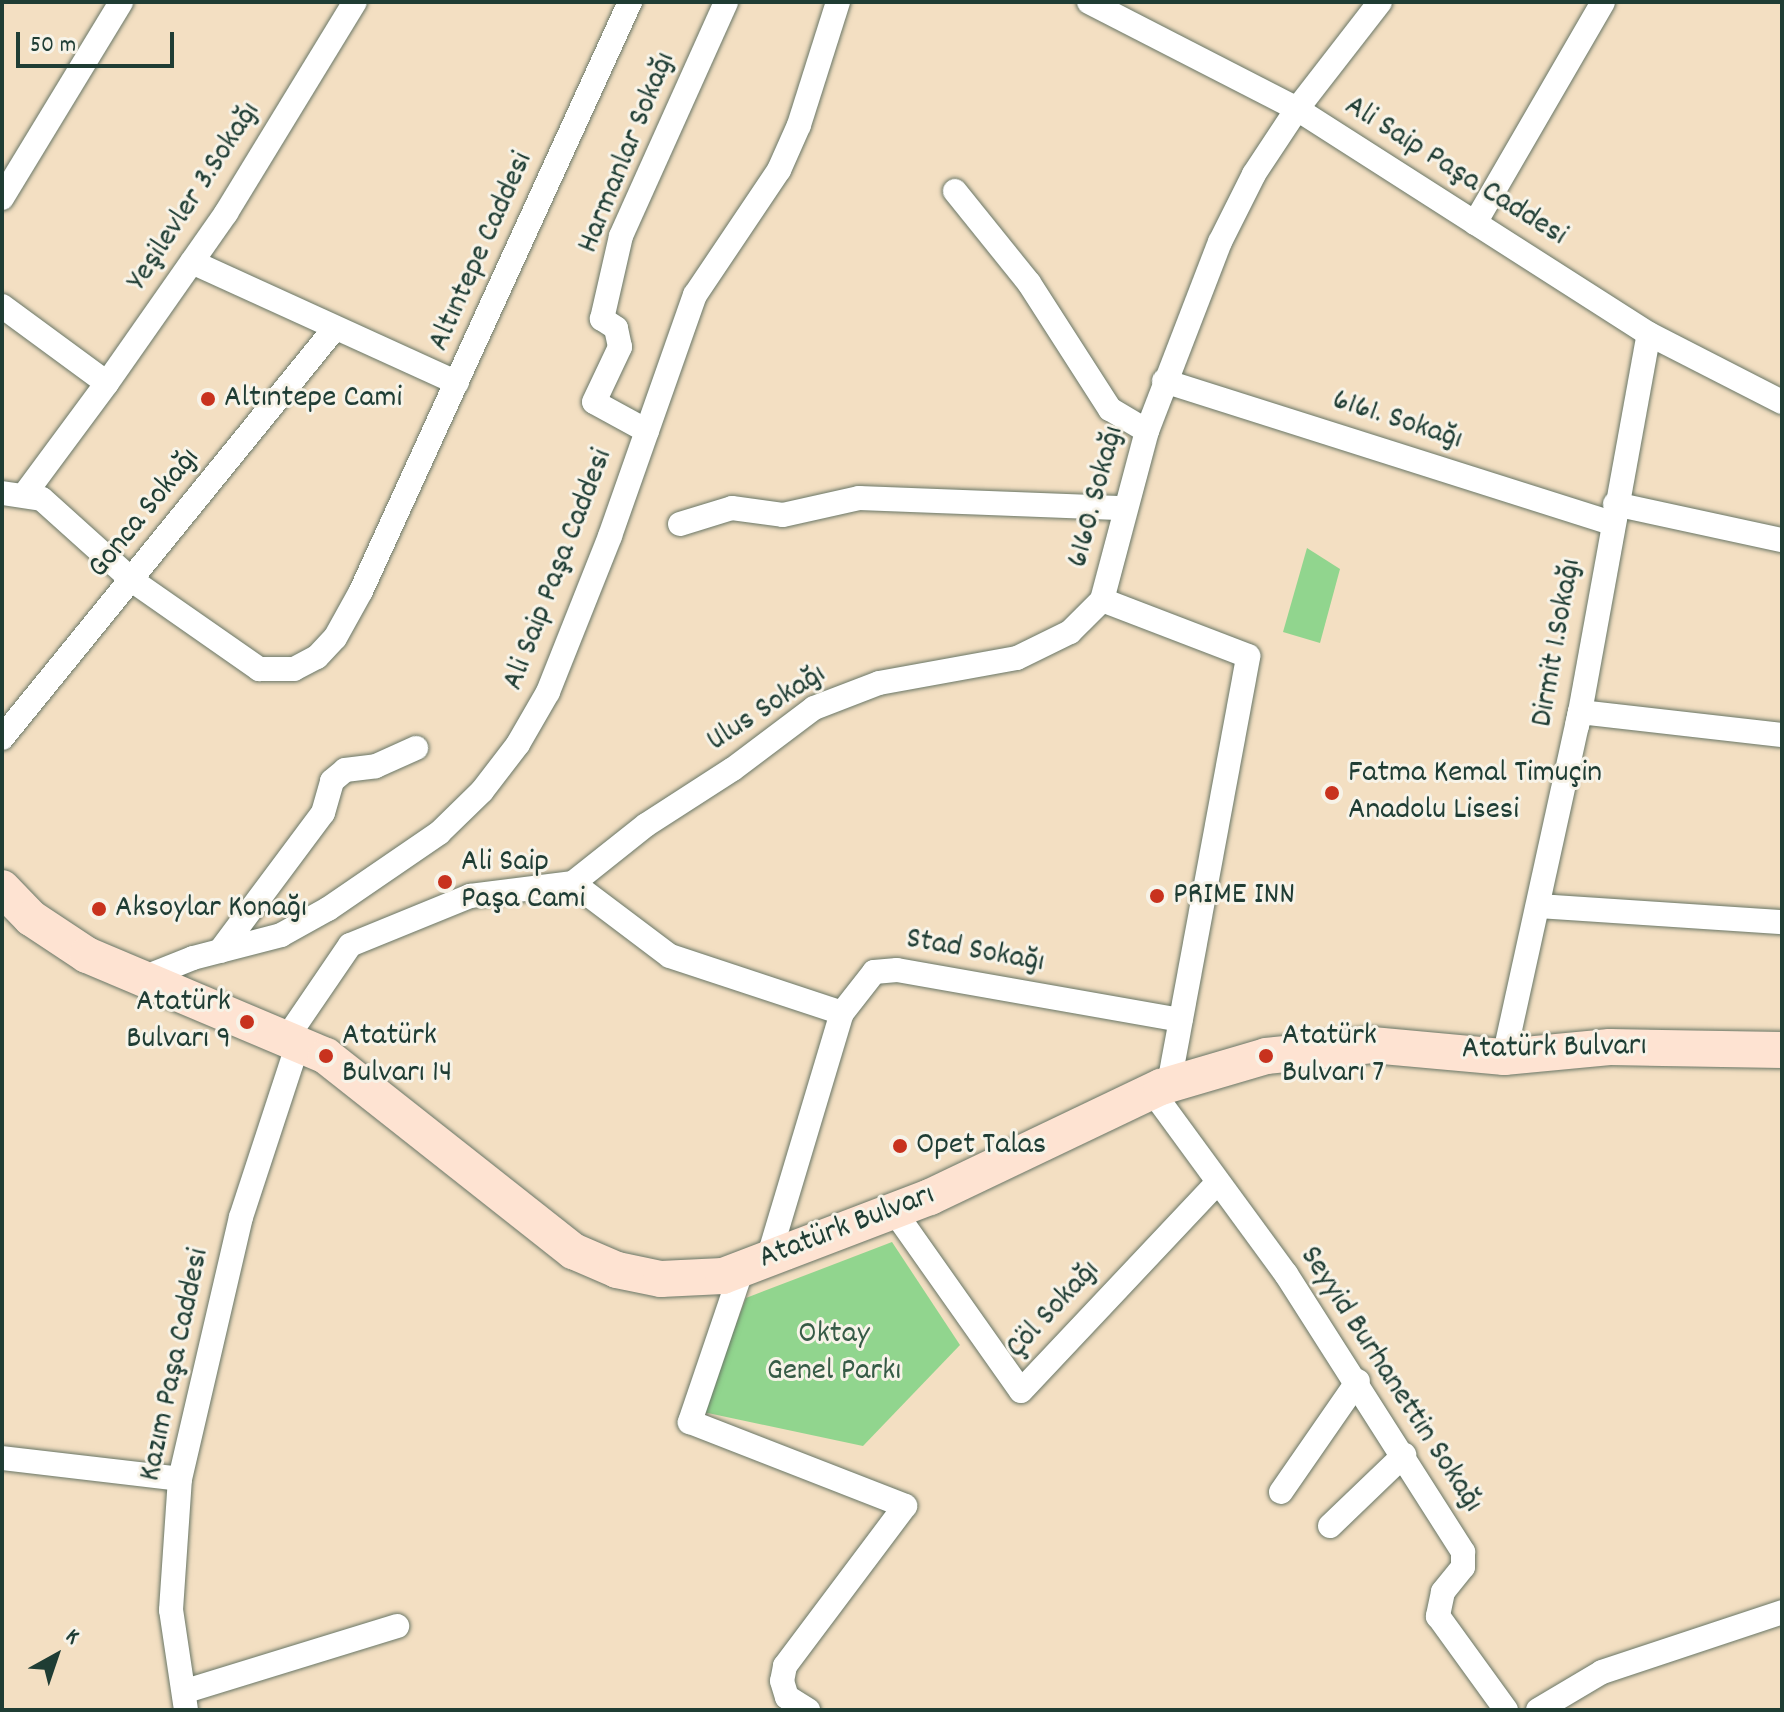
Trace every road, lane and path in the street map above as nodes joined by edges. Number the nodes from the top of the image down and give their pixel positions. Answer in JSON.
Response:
{"nodes":[{"id":1,"x":121,"y":2,"type":"edge"},
{"id":2,"x":355,"y":2,"type":"edge"},
{"id":3,"x":630,"y":2,"type":"edge"},
{"id":4,"x":726,"y":2,"type":"edge"},
{"id":5,"x":838,"y":2,"type":"edge"},
{"id":6,"x":1089,"y":2,"type":"edge"},
{"id":7,"x":1380,"y":2,"type":"edge"},
{"id":8,"x":1603,"y":2,"type":"edge"},
{"id":9,"x":1302,"y":103,"type":"junction"},
{"id":10,"x":955,"y":191,"type":"dead end"},
{"id":11,"x":2,"y":198,"type":"edge"},
{"id":12,"x":1475,"y":223,"type":"junction"},
{"id":13,"x":192,"y":262,"type":"junction"},
{"id":14,"x":2,"y":306,"type":"edge"},
{"id":15,"x":335,"y":328,"type":"junction"},
{"id":16,"x":1649,"y":334,"type":"junction"},
{"id":17,"x":1164,"y":381,"type":"junction"},
{"id":18,"x":107,"y":383,"type":"junction"},
{"id":19,"x":457,"y":383,"type":"junction"},
{"id":20,"x":1782,"y":402,"type":"edge"},
{"id":21,"x":647,"y":431,"type":"junction"},
{"id":22,"x":1147,"y":431,"type":"junction"},
{"id":23,"x":13,"y":494,"type":"edge"},
{"id":24,"x":1125,"y":508,"type":"junction"},
{"id":25,"x":1613,"y":513,"type":"junction"},
{"id":26,"x":680,"y":524,"type":"dead end"},
{"id":27,"x":1782,"y":540,"type":"edge"},
{"id":28,"x":133,"y":581,"type":"junction"},
{"id":29,"x":1102,"y":600,"type":"junction"},
{"id":30,"x":1580,"y":712,"type":"junction"},
{"id":31,"x":1782,"y":735,"type":"edge"},
{"id":32,"x":2,"y":738,"type":"edge"},
{"id":33,"x":416,"y":748,"type":"dead end"},
{"id":34,"x":573,"y":883,"type":"junction"},
{"id":35,"x":6,"y":902,"type":"edge"},
{"id":36,"x":1539,"y":906,"type":"junction"},
{"id":37,"x":1782,"y":922,"type":"edge"},
{"id":38,"x":220,"y":951,"type":"junction"},
{"id":39,"x":138,"y":980,"type":"junction"},
{"id":40,"x":842,"y":1013,"type":"junction"},
{"id":41,"x":1181,"y":1020,"type":"junction"},
{"id":42,"x":293,"y":1039,"type":"junction"},
{"id":43,"x":1782,"y":1050,"type":"edge"},
{"id":44,"x":1504,"y":1057,"type":"junction"},
{"id":45,"x":1161,"y":1088,"type":"junction"},
{"id":46,"x":1218,"y":1182,"type":"junction"},
{"id":47,"x":894,"y":1211,"type":"junction"},
{"id":48,"x":755,"y":1264,"type":"junction"},
{"id":49,"x":1358,"y":1381,"type":"junction"},
{"id":50,"x":1404,"y":1455,"type":"junction"},
{"id":51,"x":2,"y":1458,"type":"edge"},
{"id":52,"x":180,"y":1479,"type":"junction"},
{"id":53,"x":1281,"y":1492,"type":"dead end"},
{"id":54,"x":1330,"y":1526,"type":"dead end"},
{"id":55,"x":1782,"y":1612,"type":"edge"},
{"id":56,"x":397,"y":1626,"type":"dead end"},
{"id":57,"x":186,"y":1700,"type":"edge"},
{"id":58,"x":808,"y":1710,"type":"edge"},
{"id":59,"x":1506,"y":1710,"type":"edge"},
{"id":60,"x":1538,"y":1710,"type":"edge"}],
"edges":[{"from":1,"to":11,"type":"street"},
{"from":2,"to":13,"type":"street","name":"Yeşilevler 3.Sokağı"},
{"from":3,"to":19,"type":"street","name":"Altıntepe Caddesi"},
{"from":4,"to":21,"type":"street","name":"Harmanlar Sokağı"},
{"from":5,"to":21,"type":"street","name":"Ali Saip Paşa Caddesi"},
{"from":6,"to":9,"type":"street","name":"Ali Saip Paşa Caddesi"},
{"from":7,"to":9,"type":"street","name":"6160. Sokağı"},
{"from":8,"to":12,"type":"street"},
{"from":9,"to":12,"type":"street","name":"Ali Saip Paşa Caddesi"},
{"from":9,"to":17,"type":"street","name":"6160. Sokağı"},
{"from":10,"to":22,"type":"street"},
{"from":12,"to":16,"type":"street","name":"Ali Saip Paşa Caddesi"},
{"from":13,"to":15,"type":"street"},
{"from":13,"to":18,"type":"street","name":"Yeşilevler 3.Sokağı"},
{"from":14,"to":18,"type":"street"},
{"from":15,"to":19,"type":"street"},
{"from":15,"to":28,"type":"street","name":"Gonca Sokağı"},
{"from":16,"to":20,"type":"street","name":"Ali Saip Paşa Caddesi"},
{"from":16,"to":25,"type":"street","name":"Dirmit 1.Sokağı"},
{"from":17,"to":22,"type":"street","name":"6160. Sokağı"},
{"from":17,"to":25,"type":"street","name":"6161. Sokağı"},
{"from":18,"to":23,"type":"street","name":"Yeşilevler 3.Sokağı"},
{"from":19,"to":28,"type":"street","name":"Altıntepe Caddesi"},
{"from":21,"to":38,"type":"street","name":"Ali Saip Paşa Caddesi"},
{"from":22,"to":24,"type":"street","name":"6160. Sokağı"},
{"from":23,"to":28,"type":"street","name":"Altıntepe Caddesi"},
{"from":24,"to":26,"type":"street"},
{"from":24,"to":29,"type":"street","name":"6160. Sokağı"},
{"from":25,"to":27,"type":"street","name":"6161. Sokağı"},
{"from":25,"to":30,"type":"street","name":"Dirmit 1.Sokağı"},
{"from":28,"to":32,"type":"street","name":"Gonca Sokağı"},
{"from":29,"to":34,"type":"street","name":"Ulus Sokağı"},
{"from":29,"to":41,"type":"street","name":"6160. Sokağı"},
{"from":30,"to":31,"type":"street"},
{"from":30,"to":36,"type":"street","name":"Dirmit 1.Sokağı"},
{"from":30,"to":44,"type":"street"},
{"from":33,"to":38,"type":"street"},
{"from":34,"to":40,"type":"street"},
{"from":34,"to":42,"type":"street","name":"Kazım Paşa Caddesi"},
{"from":35,"to":39,"type":"main road","name":"Atatürk Bulvarı"},
{"from":36,"to":37,"type":"street"},
{"from":36,"to":44,"type":"street","name":"Dirmit 1.Sokağı"},
{"from":38,"to":39,"type":"street","name":"Ali Saip Paşa Caddesi"},
{"from":39,"to":42,"type":"main road","name":"Atatürk Bulvarı"},
{"from":40,"to":41,"type":"street","name":"Stad Sokağı"},
{"from":40,"to":48,"type":"street","name":"Stad Sokağı"},
{"from":41,"to":45,"type":"street","name":"6160. Sokağı"},
{"from":42,"to":48,"type":"main road","name":"Atatürk Bulvarı"},
{"from":42,"to":52,"type":"street","name":"Kazım Paşa Caddesi"},
{"from":43,"to":44,"type":"main road","name":"Atatürk Bulvarı"},
{"from":44,"to":45,"type":"main road","name":"Atatürk Bulvarı"},
{"from":45,"to":46,"type":"street","name":"Seyyid Burhanettin Sokağı"},
{"from":45,"to":47,"type":"main road","name":"Atatürk Bulvarı"},
{"from":46,"to":47,"type":"street","name":"Çöl Sokağı"},
{"from":46,"to":49,"type":"street","name":"Seyyid Burhanettin Sokağı"},
{"from":47,"to":48,"type":"main road","name":"Atatürk Bulvarı"},
{"from":48,"to":58,"type":"street","name":"Stad Sokağı"},
{"from":49,"to":50,"type":"street","name":"Seyyid Burhanettin Sokağı"},
{"from":49,"to":53,"type":"street"},
{"from":50,"to":54,"type":"street"},
{"from":50,"to":59,"type":"street","name":"Seyyid Burhanettin Sokağı"},
{"from":51,"to":52,"type":"street"},
{"from":52,"to":57,"type":"street","name":"Kazım Paşa Caddesi"},
{"from":55,"to":60,"type":"street"},
{"from":56,"to":57,"type":"street"}]}
